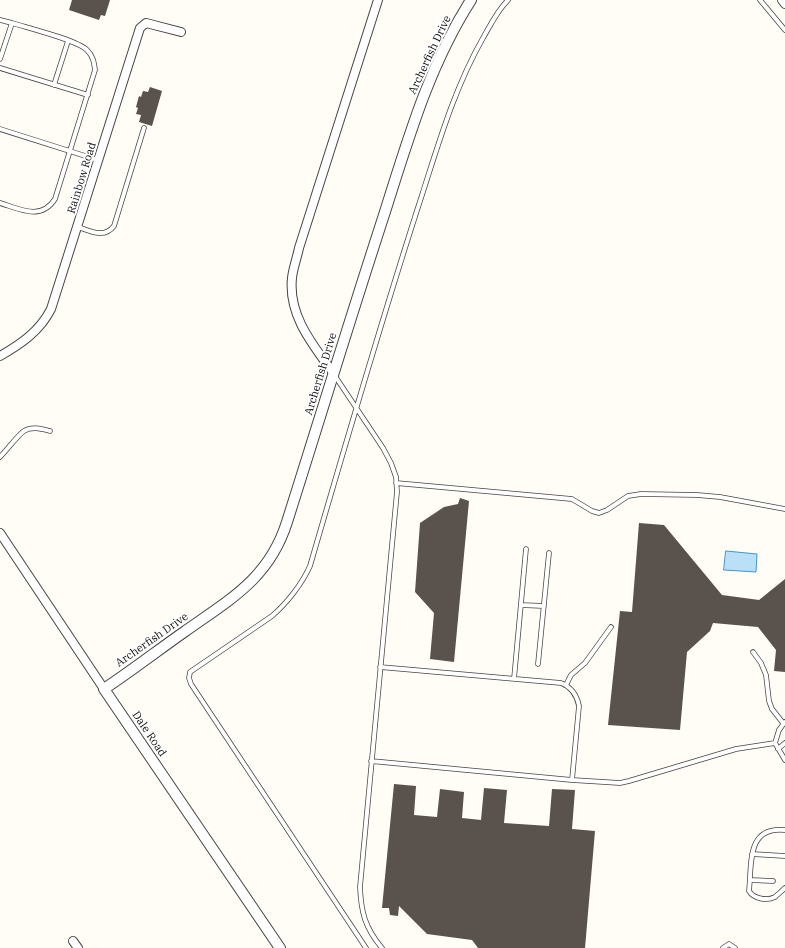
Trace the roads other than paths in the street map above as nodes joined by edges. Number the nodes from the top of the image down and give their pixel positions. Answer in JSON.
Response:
{"nodes":[{"id":1,"x":378,"y":0,"type":"edge"},
{"id":2,"x":471,"y":0,"type":"edge"},
{"id":3,"x":508,"y":0,"type":"edge"},
{"id":4,"x":760,"y":0,"type":"edge"},
{"id":5,"x":782,"y":0,"type":"edge"},
{"id":6,"x":785,"y":4,"type":"edge"},
{"id":7,"x":0,"y":20,"type":"edge"},
{"id":8,"x":12,"y":23,"type":"junction"},
{"id":9,"x":785,"y":30,"type":"edge"},
{"id":10,"x":182,"y":32,"type":"dead end"},
{"id":11,"x":68,"y":41,"type":"junction"},
{"id":12,"x":0,"y":60,"type":"edge"},
{"id":13,"x":0,"y":68,"type":"edge"},
{"id":14,"x":54,"y":85,"type":"junction"},
{"id":15,"x":88,"y":95,"type":"junction"},
{"id":16,"x":144,"y":128,"type":"dead end"},
{"id":17,"x":0,"y":129,"type":"edge"},
{"id":18,"x":70,"y":151,"type":"junction"},
{"id":19,"x":99,"y":160,"type":"junction"},
{"id":20,"x":0,"y":203,"type":"edge"},
{"id":21,"x":78,"y":227,"type":"junction"},
{"id":22,"x":0,"y":356,"type":"edge"},
{"id":23,"x":334,"y":374,"type":"junction"},
{"id":24,"x":355,"y":408,"type":"junction"},
{"id":25,"x":50,"y":431,"type":"dead end"},
{"id":26,"x":0,"y":457,"type":"edge"},
{"id":27,"x":396,"y":483,"type":"junction"},
{"id":28,"x":785,"y":509,"type":"edge"},
{"id":29,"x":0,"y":533,"type":"edge"},
{"id":30,"x":526,"y":549,"type":"dead end"},
{"id":31,"x":549,"y":553,"type":"dead end"},
{"id":32,"x":521,"y":605,"type":"junction"},
{"id":33,"x":544,"y":606,"type":"junction"},
{"id":34,"x":612,"y":627,"type":"dead end"},
{"id":35,"x":753,"y":652,"type":"dead end"},
{"id":36,"x":538,"y":664,"type":"dead end"},
{"id":37,"x":380,"y":667,"type":"junction"},
{"id":38,"x":514,"y":679,"type":"junction"},
{"id":39,"x":566,"y":685,"type":"junction"},
{"id":40,"x":104,"y":689,"type":"junction"},
{"id":41,"x":784,"y":722,"type":"edge"},
{"id":42,"x":775,"y":743,"type":"junction"},
{"id":43,"x":785,"y":743,"type":"edge"},
{"id":44,"x":778,"y":749,"type":"junction"},
{"id":45,"x":785,"y":760,"type":"edge"},
{"id":46,"x":371,"y":761,"type":"junction"},
{"id":47,"x":572,"y":780,"type":"junction"},
{"id":48,"x":785,"y":830,"type":"edge"},
{"id":49,"x":752,"y":854,"type":"junction"},
{"id":50,"x":785,"y":856,"type":"edge"},
{"id":51,"x":750,"y":880,"type":"junction"},
{"id":52,"x":774,"y":881,"type":"dead end"},
{"id":53,"x":785,"y":888,"type":"edge"},
{"id":54,"x":280,"y":948,"type":"edge"},
{"id":55,"x":366,"y":948,"type":"edge"},
{"id":56,"x":382,"y":948,"type":"edge"},
{"id":57,"x":723,"y":948,"type":"edge"},
{"id":58,"x":735,"y":948,"type":"edge"}],
"edges":[{"from":1,"to":23,"type":"street"},
{"from":2,"to":23,"type":"street","name":"Archerfish Drive"},
{"from":3,"to":24,"type":"lane"},
{"from":4,"to":9,"type":"lane"},
{"from":5,"to":6,"type":"street"},
{"from":7,"to":8,"type":"lane"},
{"from":8,"to":11,"type":"lane"},
{"from":8,"to":12,"type":"lane"},
{"from":10,"to":19,"type":"street","name":"Rainbow Road"},
{"from":11,"to":14,"type":"lane"},
{"from":11,"to":15,"type":"lane"},
{"from":13,"to":14,"type":"lane"},
{"from":14,"to":15,"type":"lane"},
{"from":15,"to":18,"type":"lane"},
{"from":16,"to":21,"type":"lane"},
{"from":17,"to":18,"type":"lane"},
{"from":18,"to":19,"type":"lane"},
{"from":18,"to":20,"type":"lane"},
{"from":19,"to":21,"type":"street","name":"Rainbow Road"},
{"from":21,"to":22,"type":"street","name":"Rainbow Road"},
{"from":23,"to":24,"type":"lane"},
{"from":23,"to":40,"type":"street","name":"Archerfish Drive"},
{"from":24,"to":27,"type":"lane"},
{"from":24,"to":55,"type":"lane"},
{"from":25,"to":26,"type":"lane"},
{"from":27,"to":28,"type":"lane"},
{"from":27,"to":37,"type":"lane"},
{"from":29,"to":40,"type":"street","name":"Dale Road"},
{"from":30,"to":32,"type":"lane"},
{"from":31,"to":33,"type":"lane"},
{"from":32,"to":33,"type":"lane"},
{"from":32,"to":38,"type":"lane"},
{"from":33,"to":36,"type":"lane"},
{"from":34,"to":39,"type":"lane"},
{"from":35,"to":41,"type":"lane"},
{"from":37,"to":38,"type":"lane"},
{"from":37,"to":46,"type":"lane"},
{"from":38,"to":39,"type":"lane"},
{"from":39,"to":47,"type":"lane"},
{"from":40,"to":54,"type":"street","name":"Dale Road"},
{"from":41,"to":42,"type":"lane"},
{"from":42,"to":44,"type":"lane"},
{"from":42,"to":47,"type":"lane"},
{"from":43,"to":44,"type":"lane"},
{"from":44,"to":45,"type":"lane"},
{"from":46,"to":47,"type":"lane"},
{"from":46,"to":56,"type":"lane"},
{"from":48,"to":49,"type":"lane"},
{"from":49,"to":50,"type":"lane"},
{"from":49,"to":51,"type":"lane"},
{"from":51,"to":52,"type":"lane"},
{"from":51,"to":53,"type":"lane"},
{"from":57,"to":58,"type":"lane"}]}
